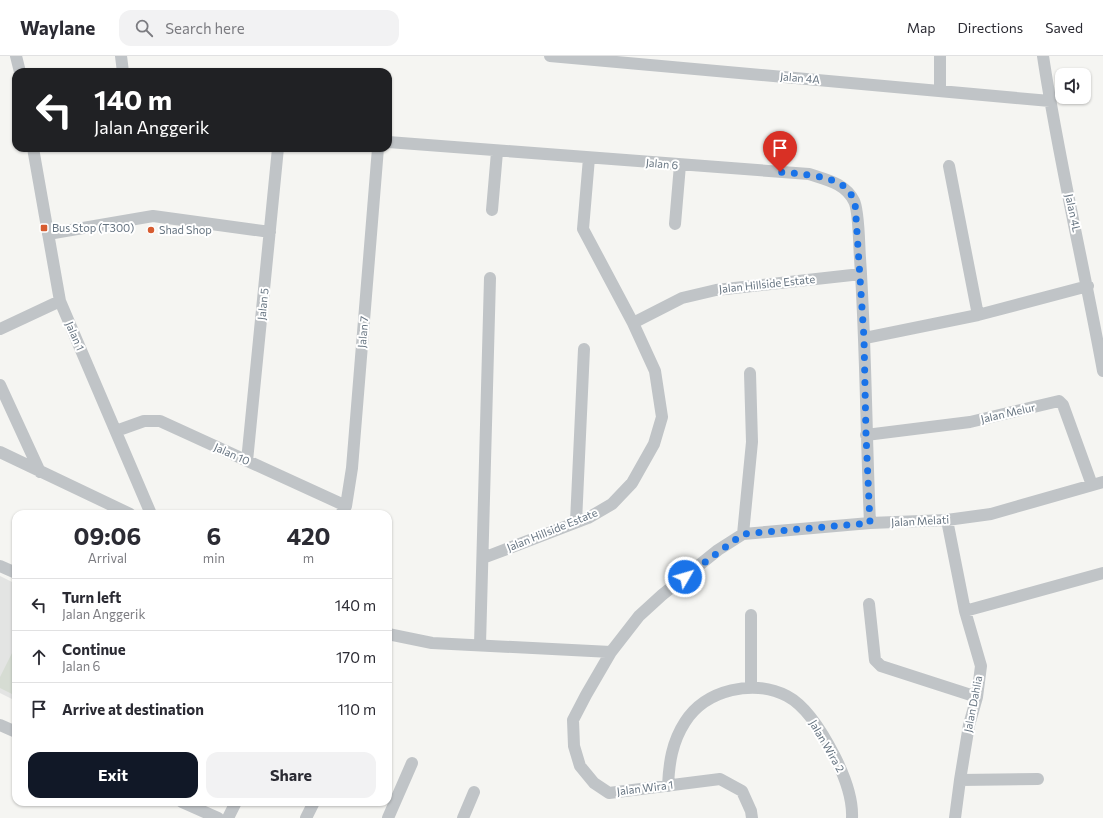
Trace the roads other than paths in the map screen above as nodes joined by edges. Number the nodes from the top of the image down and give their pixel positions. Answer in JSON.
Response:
{"nodes":[{"id":1,"x":16,"y":56,"type":"edge"},
{"id":2,"x":121,"y":56,"type":"edge"},
{"id":3,"x":550,"y":56,"type":"edge"},
{"id":4,"x":940,"y":56,"type":"edge"},
{"id":5,"x":1043,"y":56,"type":"edge"},
{"id":6,"x":19,"y":68,"type":"edge"},
{"id":7,"x":122,"y":68,"type":"edge"},
{"id":8,"x":940,"y":91,"type":"junction"},
{"id":9,"x":1050,"y":101,"type":"junction"},
{"id":10,"x":392,"y":142,"type":"edge"},
{"id":11,"x":34,"y":152,"type":"edge"},
{"id":12,"x":278,"y":152,"type":"edge"},
{"id":13,"x":378,"y":152,"type":"edge"},
{"id":14,"x":497,"y":152,"type":"junction"},
{"id":15,"x":590,"y":158,"type":"junction"},
{"id":16,"x":680,"y":165,"type":"junction"},
{"id":17,"x":949,"y":166,"type":"dead end"},
{"id":18,"x":492,"y":210,"type":"dead end"},
{"id":19,"x":675,"y":224,"type":"dead end"},
{"id":20,"x":270,"y":232,"type":"junction"},
{"id":21,"x":48,"y":234,"type":"junction"},
{"id":22,"x":861,"y":274,"type":"junction"},
{"id":23,"x":490,"y":278,"type":"dead end"},
{"id":24,"x":1088,"y":286,"type":"junction"},
{"id":25,"x":60,"y":301,"type":"junction"},
{"id":26,"x":978,"y":315,"type":"junction"},
{"id":27,"x":633,"y":323,"type":"junction"},
{"id":28,"x":0,"y":329,"type":"edge"},
{"id":29,"x":864,"y":338,"type":"junction"},
{"id":30,"x":584,"y":349,"type":"dead end"},
{"id":31,"x":1103,"y":371,"type":"edge"},
{"id":32,"x":750,"y":373,"type":"dead end"},
{"id":33,"x":0,"y":385,"type":"edge"},
{"id":34,"x":116,"y":432,"type":"junction"},
{"id":35,"x":866,"y":435,"type":"junction"},
{"id":36,"x":0,"y":452,"type":"edge"},
{"id":37,"x":247,"y":461,"type":"junction"},
{"id":38,"x":40,"y":472,"type":"junction"},
{"id":39,"x":1097,"y":484,"type":"edge"},
{"id":40,"x":121,"y":510,"type":"edge"},
{"id":41,"x":149,"y":510,"type":"edge"},
{"id":42,"x":344,"y":510,"type":"edge"},
{"id":43,"x":947,"y":520,"type":"junction"},
{"id":44,"x":576,"y":522,"type":"junction"},
{"id":45,"x":870,"y":523,"type":"junction"},
{"id":46,"x":743,"y":534,"type":"junction"},
{"id":47,"x":483,"y":558,"type":"junction"},
{"id":48,"x":0,"y":566,"type":"edge"},
{"id":49,"x":12,"y":571,"type":"edge"},
{"id":50,"x":1103,"y":573,"type":"edge"},
{"id":51,"x":869,"y":604,"type":"dead end"},
{"id":52,"x":965,"y":611,"type":"junction"},
{"id":53,"x":751,"y":615,"type":"dead end"},
{"id":54,"x":392,"y":635,"type":"edge"},
{"id":55,"x":480,"y":645,"type":"junction"},
{"id":56,"x":611,"y":652,"type":"junction"},
{"id":57,"x":751,"y":686,"type":"junction"},
{"id":58,"x":977,"y":697,"type":"junction"},
{"id":59,"x":0,"y":725,"type":"edge"},
{"id":60,"x":12,"y":730,"type":"edge"},
{"id":61,"x":412,"y":763,"type":"dead end"},
{"id":62,"x":1038,"y":779,"type":"dead end"},
{"id":63,"x":960,"y":780,"type":"junction"},
{"id":64,"x":668,"y":786,"type":"junction"},
{"id":65,"x":474,"y":792,"type":"dead end"},
{"id":66,"x":191,"y":806,"type":"edge"},
{"id":67,"x":234,"y":806,"type":"edge"},
{"id":68,"x":312,"y":806,"type":"edge"},
{"id":69,"x":218,"y":818,"type":"edge"},
{"id":70,"x":228,"y":818,"type":"edge"},
{"id":71,"x":306,"y":818,"type":"edge"},
{"id":72,"x":388,"y":818,"type":"edge"},
{"id":73,"x":463,"y":818,"type":"edge"},
{"id":74,"x":752,"y":818,"type":"edge"},
{"id":75,"x":852,"y":818,"type":"edge"},
{"id":76,"x":955,"y":818,"type":"edge"}],
"edges":[{"from":1,"to":6,"type":"street"},
{"from":2,"to":7,"type":"street"},
{"from":3,"to":8,"type":"street","name":"Jalan 4A"},
{"from":4,"to":8,"type":"street"},
{"from":5,"to":9,"type":"street","name":"Jalan 4L"},
{"from":8,"to":9,"type":"street","name":"Jalan 4A"},
{"from":9,"to":24,"type":"street","name":"Jalan 4L"},
{"from":10,"to":14,"type":"street","name":"Jalan 6"},
{"from":11,"to":21,"type":"street","name":"Jalan 1"},
{"from":12,"to":20,"type":"street","name":"Jalan 5"},
{"from":13,"to":42,"type":"street","name":"Jalan 7"},
{"from":14,"to":15,"type":"street","name":"Jalan 6"},
{"from":14,"to":18,"type":"street"},
{"from":15,"to":16,"type":"street","name":"Jalan 6"},
{"from":15,"to":27,"type":"street","name":"Jalan Hillside Estate"},
{"from":16,"to":19,"type":"street"},
{"from":16,"to":22,"type":"street","name":"Jalan 6"},
{"from":17,"to":26,"type":"street"},
{"from":20,"to":21,"type":"street"},
{"from":20,"to":37,"type":"street","name":"Jalan 5"},
{"from":21,"to":25,"type":"street","name":"Jalan 1"},
{"from":22,"to":27,"type":"street","name":"Jalan Hillside Estate"},
{"from":22,"to":29,"type":"street","name":"Jalan 6"},
{"from":23,"to":47,"type":"street"},
{"from":24,"to":26,"type":"street"},
{"from":24,"to":31,"type":"street","name":"Jalan 4L"},
{"from":25,"to":28,"type":"street"},
{"from":25,"to":34,"type":"street","name":"Jalan 1"},
{"from":26,"to":29,"type":"street"},
{"from":27,"to":44,"type":"street","name":"Jalan Hillside Estate"},
{"from":29,"to":35,"type":"street","name":"Jalan 6"},
{"from":30,"to":44,"type":"street"},
{"from":32,"to":46,"type":"street"},
{"from":33,"to":38,"type":"street"},
{"from":34,"to":37,"type":"street","name":"Jalan 10"},
{"from":34,"to":41,"type":"street","name":"Jalan 1"},
{"from":35,"to":39,"type":"street","name":"Jalan Melur"},
{"from":35,"to":45,"type":"street","name":"Jalan 6"},
{"from":36,"to":38,"type":"street"},
{"from":37,"to":42,"type":"street","name":"Jalan 10"},
{"from":38,"to":40,"type":"street"},
{"from":39,"to":43,"type":"street","name":"Jalan Melati"},
{"from":43,"to":45,"type":"street","name":"Jalan Melati"},
{"from":43,"to":52,"type":"street","name":"Jalan Dahlia"},
{"from":44,"to":47,"type":"street","name":"Jalan Hillside Estate"},
{"from":45,"to":46,"type":"street","name":"Jalan Melati"},
{"from":46,"to":56,"type":"street","name":"Jalan Melati"},
{"from":47,"to":55,"type":"street"},
{"from":48,"to":49,"type":"street"},
{"from":50,"to":52,"type":"street"},
{"from":51,"to":58,"type":"street"},
{"from":52,"to":58,"type":"street","name":"Jalan Dahlia"},
{"from":53,"to":57,"type":"street"},
{"from":54,"to":55,"type":"street"},
{"from":55,"to":56,"type":"street"},
{"from":56,"to":64,"type":"street","name":"Jalan Wira 1"},
{"from":57,"to":64,"type":"street","name":"Jalan Wira 2"},
{"from":57,"to":75,"type":"street","name":"Jalan Wira 2"},
{"from":58,"to":63,"type":"street","name":"Jalan Dahlia"},
{"from":59,"to":60,"type":"street"},
{"from":61,"to":72,"type":"street"},
{"from":62,"to":63,"type":"street"},
{"from":63,"to":76,"type":"street","name":"Jalan Dahlia"},
{"from":64,"to":74,"type":"street","name":"Jalan Wira 1"},
{"from":65,"to":73,"type":"street"},
{"from":66,"to":69,"type":"street"},
{"from":67,"to":70,"type":"street"},
{"from":68,"to":71,"type":"street"}]}
